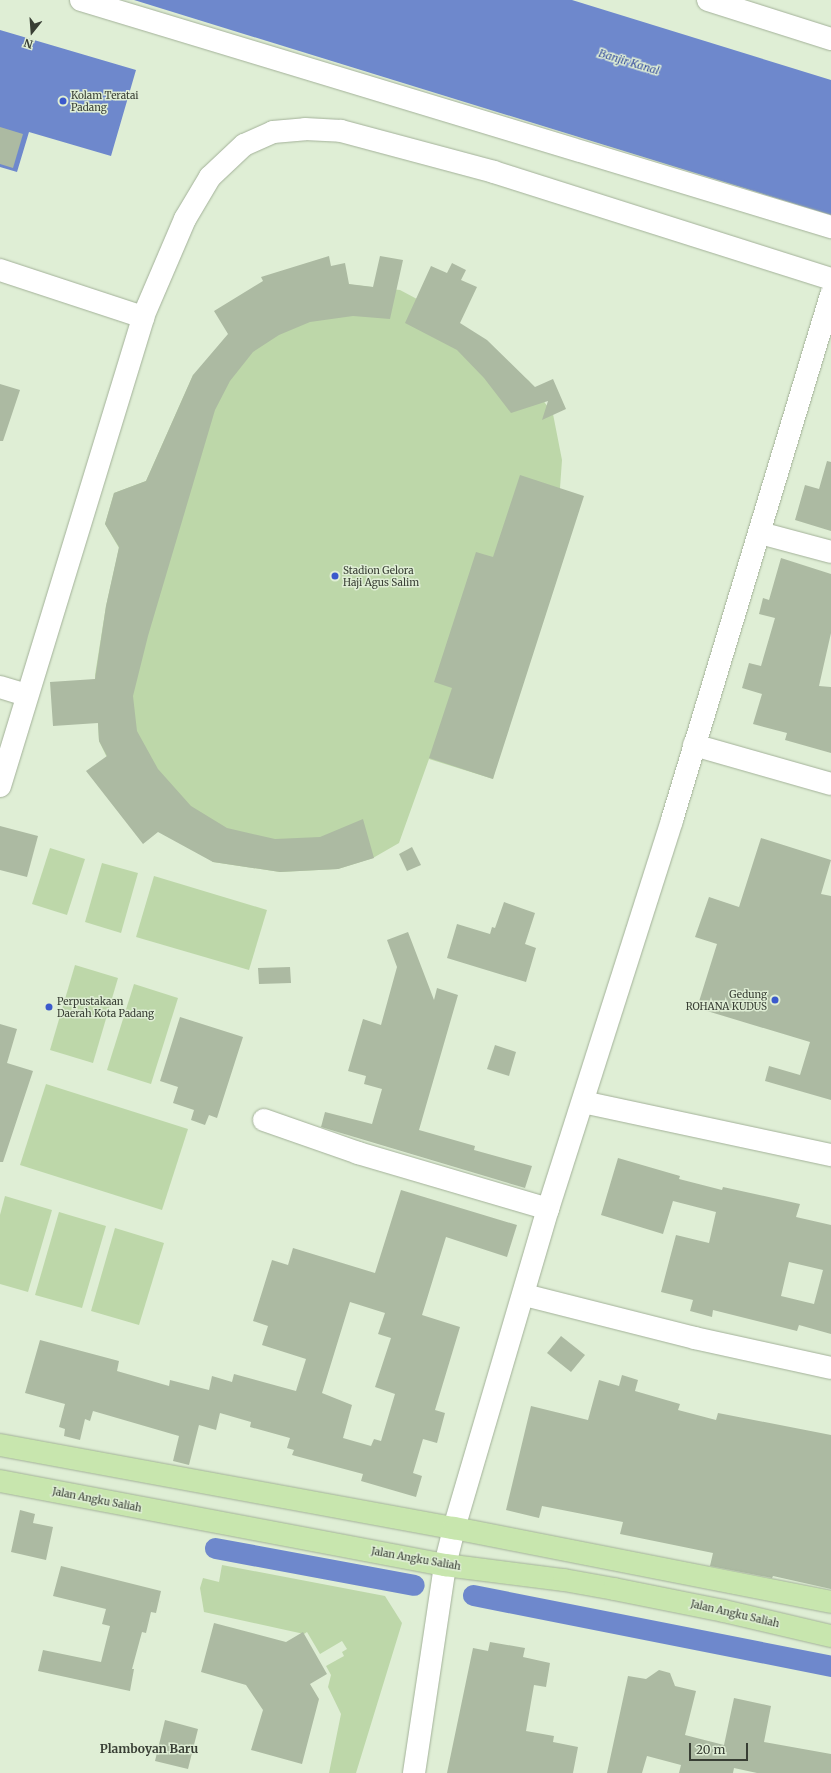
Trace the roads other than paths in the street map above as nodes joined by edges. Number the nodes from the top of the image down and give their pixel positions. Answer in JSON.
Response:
{"nodes":[{"id":1,"x":81,"y":0,"type":"edge"},
{"id":2,"x":708,"y":0,"type":"edge"},
{"id":3,"x":831,"y":40,"type":"edge"},
{"id":4,"x":831,"y":227,"type":"edge"},
{"id":5,"x":0,"y":270,"type":"edge"},
{"id":6,"x":831,"y":279,"type":"edge"},
{"id":7,"x":831,"y":295,"type":"edge"},
{"id":8,"x":143,"y":317,"type":"junction"},
{"id":9,"x":760,"y":533,"type":"junction"},
{"id":10,"x":831,"y":552,"type":"edge"},
{"id":11,"x":0,"y":687,"type":"edge"},
{"id":12,"x":26,"y":695,"type":"junction"},
{"id":13,"x":694,"y":745,"type":"junction"},
{"id":14,"x":831,"y":784,"type":"edge"},
{"id":15,"x":0,"y":786,"type":"edge"},
{"id":16,"x":583,"y":1102,"type":"junction"},
{"id":17,"x":264,"y":1120,"type":"dead end"},
{"id":18,"x":831,"y":1154,"type":"edge"},
{"id":19,"x":548,"y":1209,"type":"junction"},
{"id":20,"x":525,"y":1295,"type":"junction"},
{"id":21,"x":831,"y":1368,"type":"edge"},
{"id":22,"x":0,"y":1445,"type":"edge"},
{"id":23,"x":0,"y":1481,"type":"edge"},
{"id":24,"x":454,"y":1528,"type":"junction"},
{"id":25,"x":445,"y":1565,"type":"junction"},
{"id":26,"x":831,"y":1602,"type":"edge"},
{"id":27,"x":831,"y":1636,"type":"edge"},
{"id":28,"x":414,"y":1773,"type":"edge"}],
"edges":[{"from":1,"to":4,"type":"street"},
{"from":2,"to":3,"type":"street"},
{"from":5,"to":8,"type":"street"},
{"from":6,"to":8,"type":"street"},
{"from":7,"to":9,"type":"street"},
{"from":8,"to":12,"type":"street"},
{"from":9,"to":10,"type":"street"},
{"from":9,"to":13,"type":"street"},
{"from":11,"to":12,"type":"street"},
{"from":12,"to":15,"type":"street"},
{"from":13,"to":14,"type":"street"},
{"from":13,"to":16,"type":"street"},
{"from":16,"to":18,"type":"street"},
{"from":16,"to":19,"type":"street"},
{"from":17,"to":19,"type":"street"},
{"from":19,"to":20,"type":"street"},
{"from":20,"to":21,"type":"street"},
{"from":20,"to":24,"type":"street"},
{"from":22,"to":24,"type":"main road"},
{"from":23,"to":25,"type":"main road","name":"Jalan Angku Saliah"},
{"from":24,"to":25,"type":"street"},
{"from":24,"to":26,"type":"main road"},
{"from":25,"to":27,"type":"main road","name":"Jalan Angku Saliah"},
{"from":25,"to":28,"type":"street"}]}
